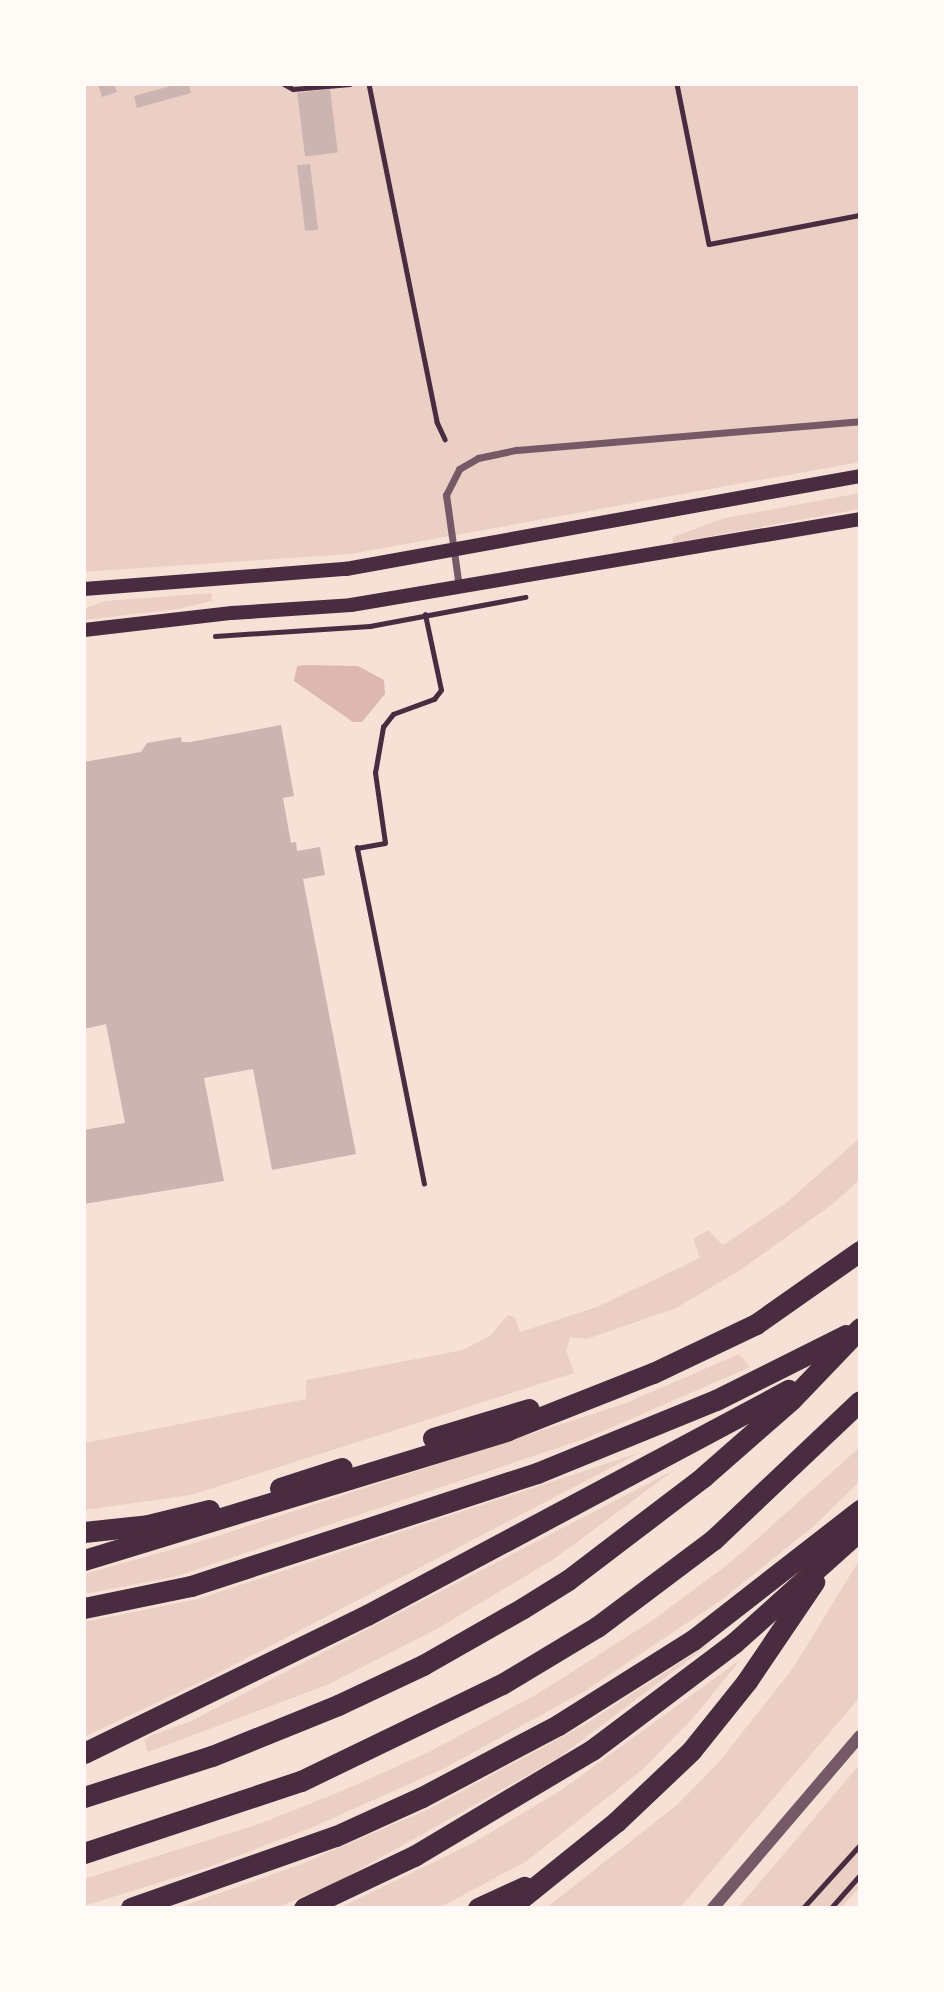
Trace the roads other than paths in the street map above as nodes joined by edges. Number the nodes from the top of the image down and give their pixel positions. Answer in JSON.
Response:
{"nodes":[{"id":1,"x":860,"y":421,"type":"edge"},
{"id":2,"x":860,"y":476,"type":"edge"},
{"id":3,"x":860,"y":519,"type":"edge"},
{"id":4,"x":453,"y":551,"type":"junction"},
{"id":5,"x":459,"y":587,"type":"junction"},
{"id":6,"x":84,"y":589,"type":"edge"},
{"id":7,"x":84,"y":630,"type":"edge"},
{"id":8,"x":860,"y":1251,"type":"edge"},
{"id":9,"x":860,"y":1328,"type":"edge"},
{"id":10,"x":860,"y":1347,"type":"edge"},
{"id":11,"x":636,"y":1380,"type":"junction"},
{"id":12,"x":860,"y":1401,"type":"edge"},
{"id":13,"x":860,"y":1512,"type":"edge"},
{"id":14,"x":860,"y":1530,"type":"edge"},
{"id":15,"x":84,"y":1532,"type":"edge"},
{"id":16,"x":84,"y":1560,"type":"edge"},
{"id":17,"x":84,"y":1608,"type":"edge"},
{"id":18,"x":860,"y":1736,"type":"edge"},
{"id":19,"x":84,"y":1754,"type":"edge"},
{"id":20,"x":84,"y":1797,"type":"edge"},
{"id":21,"x":84,"y":1853,"type":"edge"},
{"id":22,"x":539,"y":1880,"type":"junction"},
{"id":23,"x":131,"y":1908,"type":"edge"},
{"id":24,"x":304,"y":1908,"type":"edge"},
{"id":25,"x":478,"y":1908,"type":"edge"},
{"id":26,"x":509,"y":1908,"type":"edge"},
{"id":27,"x":713,"y":1908,"type":"edge"}],
"edges":[{"from":1,"to":4,"type":"street"},
{"from":2,"to":4,"type":"main road"},
{"from":3,"to":5,"type":"main road"},
{"from":4,"to":5,"type":"street"},
{"from":4,"to":6,"type":"main road"},
{"from":5,"to":7,"type":"main road"},
{"from":8,"to":11,"type":"highway"},
{"from":9,"to":17,"type":"highway"},
{"from":9,"to":20,"type":"highway"},
{"from":10,"to":19,"type":"highway"},
{"from":11,"to":15,"type":"highway"},
{"from":11,"to":16,"type":"highway"},
{"from":12,"to":21,"type":"highway"},
{"from":13,"to":22,"type":"highway"},
{"from":13,"to":23,"type":"highway"},
{"from":14,"to":24,"type":"highway"},
{"from":18,"to":27,"type":"street"},
{"from":22,"to":25,"type":"highway"},
{"from":22,"to":26,"type":"highway"}]}
